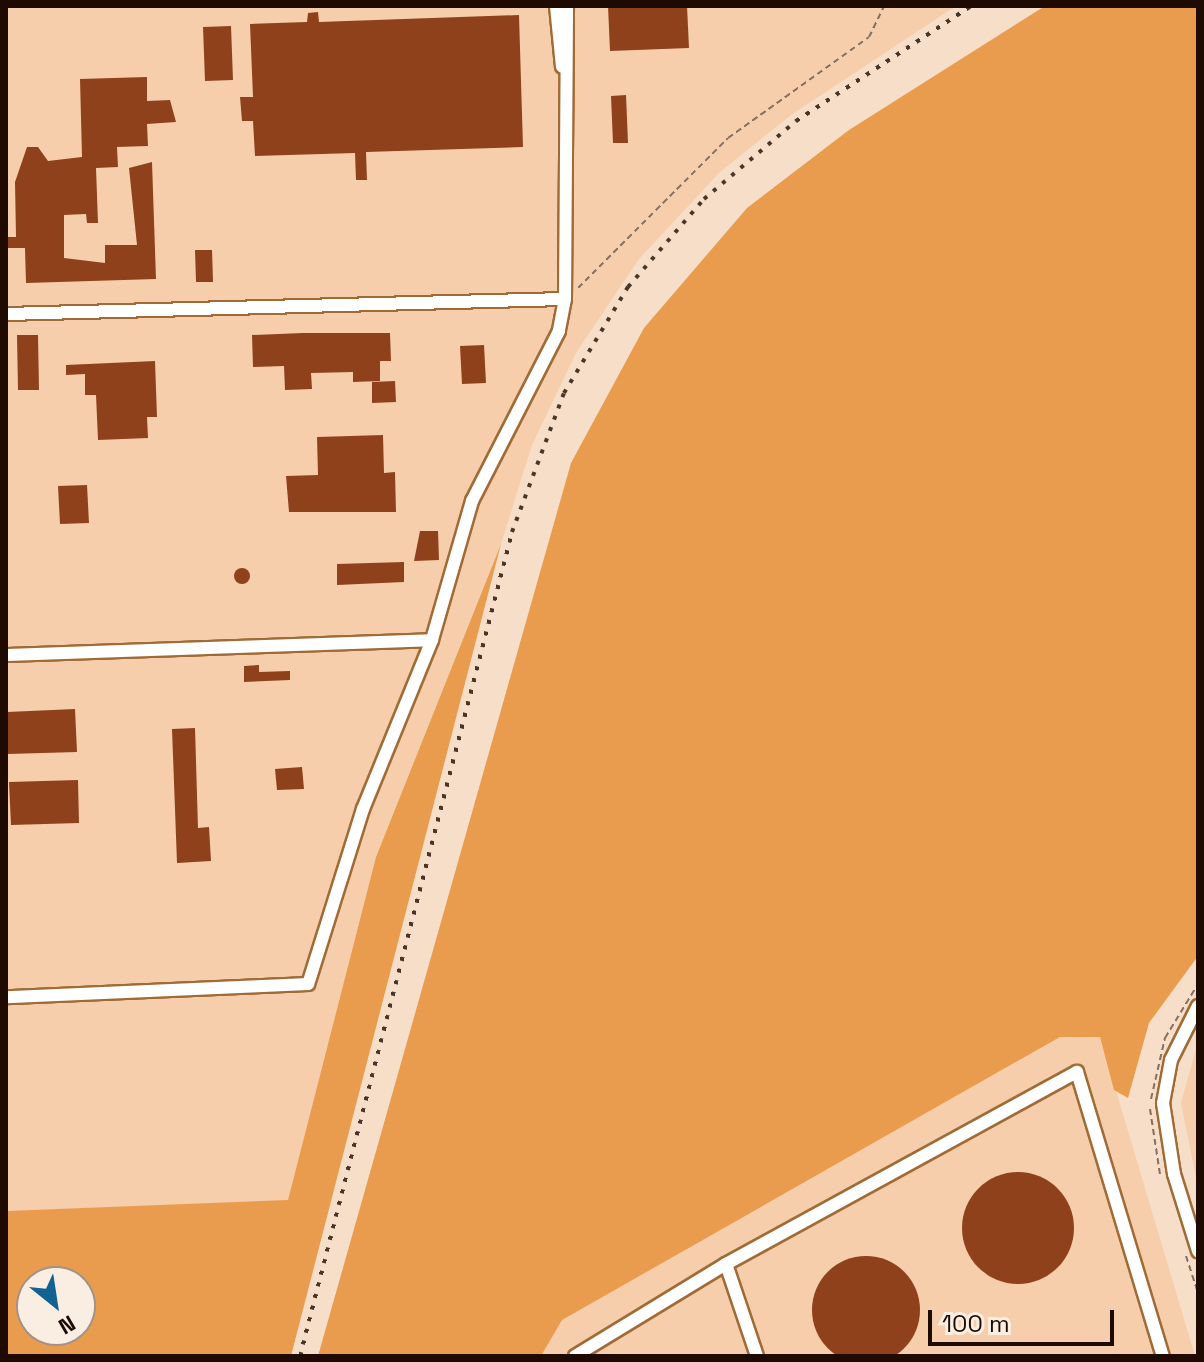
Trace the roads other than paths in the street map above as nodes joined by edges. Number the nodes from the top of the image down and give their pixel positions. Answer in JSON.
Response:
{"nodes":[{"id":1,"x":556,"y":6,"type":"edge"},
{"id":2,"x":567,"y":6,"type":"edge"},
{"id":3,"x":565,"y":82,"type":"junction"},
{"id":4,"x":565,"y":299,"type":"junction"},
{"id":5,"x":6,"y":314,"type":"edge"},
{"id":6,"x":432,"y":640,"type":"junction"},
{"id":7,"x":6,"y":655,"type":"edge"},
{"id":8,"x":6,"y":997,"type":"edge"},
{"id":9,"x":1198,"y":1006,"type":"edge"},
{"id":10,"x":1198,"y":1251,"type":"edge"},
{"id":11,"x":726,"y":1264,"type":"junction"},
{"id":12,"x":575,"y":1356,"type":"edge"},
{"id":13,"x":757,"y":1356,"type":"edge"},
{"id":14,"x":1163,"y":1356,"type":"edge"}],
"edges":[{"from":1,"to":3,"type":"street"},
{"from":2,"to":3,"type":"street"},
{"from":3,"to":4,"type":"street"},
{"from":4,"to":5,"type":"street"},
{"from":4,"to":6,"type":"street"},
{"from":6,"to":7,"type":"street"},
{"from":6,"to":8,"type":"street"},
{"from":9,"to":10,"type":"street"},
{"from":11,"to":12,"type":"street"},
{"from":11,"to":13,"type":"street"},
{"from":11,"to":14,"type":"street"}]}
